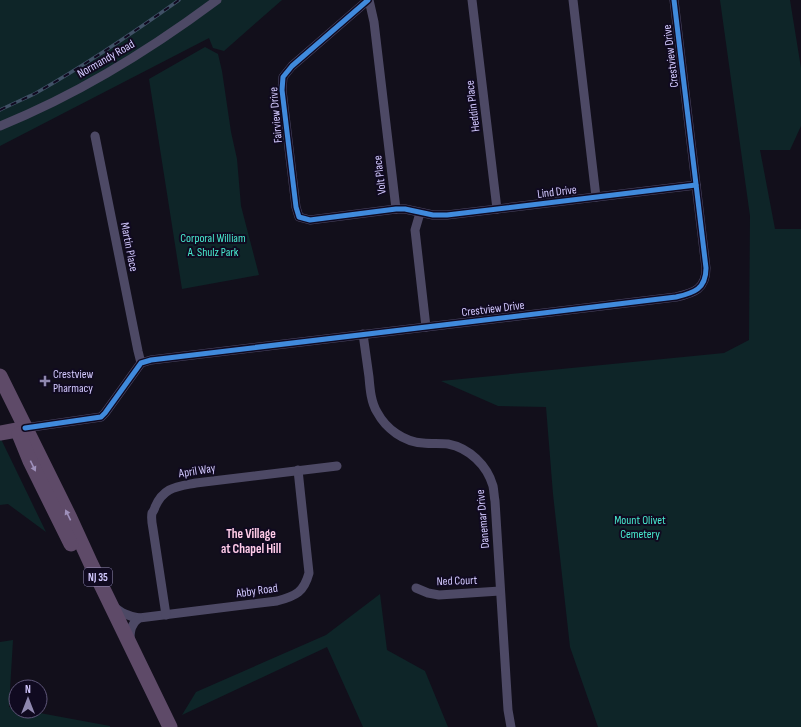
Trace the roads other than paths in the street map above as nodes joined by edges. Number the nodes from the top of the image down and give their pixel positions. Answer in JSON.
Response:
{"nodes":[{"id":1,"x":216,"y":0,"type":"edge"},
{"id":2,"x":368,"y":0,"type":"edge"},
{"id":3,"x":472,"y":0,"type":"edge"},
{"id":4,"x":573,"y":0,"type":"edge"},
{"id":5,"x":674,"y":0,"type":"edge"},
{"id":6,"x":0,"y":126,"type":"edge"},
{"id":7,"x":95,"y":136,"type":"dead end"},
{"id":8,"x":696,"y":185,"type":"junction"},
{"id":9,"x":596,"y":197,"type":"junction"},
{"id":10,"x":396,"y":210,"type":"junction"},
{"id":11,"x":497,"y":210,"type":"junction"},
{"id":12,"x":420,"y":213,"type":"junction"},
{"id":13,"x":426,"y":327,"type":"junction"},
{"id":14,"x":363,"y":334,"type":"junction"},
{"id":15,"x":141,"y":363,"type":"junction"},
{"id":16,"x":0,"y":376,"type":"edge"},
{"id":17,"x":0,"y":399,"type":"edge"},
{"id":18,"x":21,"y":429,"type":"junction"},
{"id":19,"x":0,"y":433,"type":"edge"},
{"id":20,"x":337,"y":466,"type":"dead end"},
{"id":21,"x":298,"y":470,"type":"junction"},
{"id":22,"x":416,"y":588,"type":"dead end"},
{"id":23,"x":500,"y":591,"type":"junction"},
{"id":24,"x":110,"y":604,"type":"junction"},
{"id":25,"x":166,"y":615,"type":"junction"},
{"id":26,"x":139,"y":618,"type":"junction"},
{"id":27,"x":129,"y":644,"type":"junction"},
{"id":28,"x":160,"y":727,"type":"edge"},
{"id":29,"x":170,"y":727,"type":"edge"},
{"id":30,"x":511,"y":727,"type":"edge"}],
"edges":[{"from":1,"to":6,"type":"street","name":"Normandy Road"},
{"from":2,"to":10,"type":"street","name":"Volt Place"},
{"from":2,"to":10,"type":"street","name":"Fairview Drive"},
{"from":3,"to":11,"type":"street","name":"Heddin Place"},
{"from":4,"to":9,"type":"street"},
{"from":5,"to":8,"type":"street","name":"Crestview Drive"},
{"from":7,"to":15,"type":"street","name":"Martin Place"},
{"from":8,"to":9,"type":"street","name":"Lind Drive"},
{"from":8,"to":13,"type":"street","name":"Crestview Drive"},
{"from":9,"to":11,"type":"street","name":"Lind Drive"},
{"from":10,"to":12,"type":"street","name":"Volt Place"},
{"from":11,"to":12,"type":"street","name":"Lind Drive"},
{"from":12,"to":13,"type":"street"},
{"from":13,"to":14,"type":"street","name":"Crestview Drive"},
{"from":14,"to":15,"type":"street","name":"Crestview Drive"},
{"from":14,"to":23,"type":"street","name":"Danemar Drive"},
{"from":15,"to":18,"type":"street"},
{"from":16,"to":18,"type":"highway","number":"NJ 35"},
{"from":17,"to":18,"type":"highway","number":"NJ 35"},
{"from":18,"to":19,"type":"highway"},
{"from":24,"to":18,"type":"highway","number":"NJ 35","one_way":true},
{"from":18,"to":28,"type":"highway","number":"NJ 35","one_way":true},
{"from":20,"to":21,"type":"street","name":"April Way"},
{"from":21,"to":25,"type":"street","name":"Abby Road"},
{"from":21,"to":25,"type":"street","name":"April Way"},
{"from":22,"to":23,"type":"street","name":"Ned Court"},
{"from":23,"to":30,"type":"street","name":"Danemar Drive"},
{"from":24,"to":26,"type":"street","name":"Abby Road"},
{"from":24,"to":27,"type":"highway","number":"NJ 35"},
{"from":25,"to":26,"type":"street","name":"Abby Road"},
{"from":26,"to":27,"type":"street"},
{"from":27,"to":29,"type":"highway","number":"NJ 35"}]}
